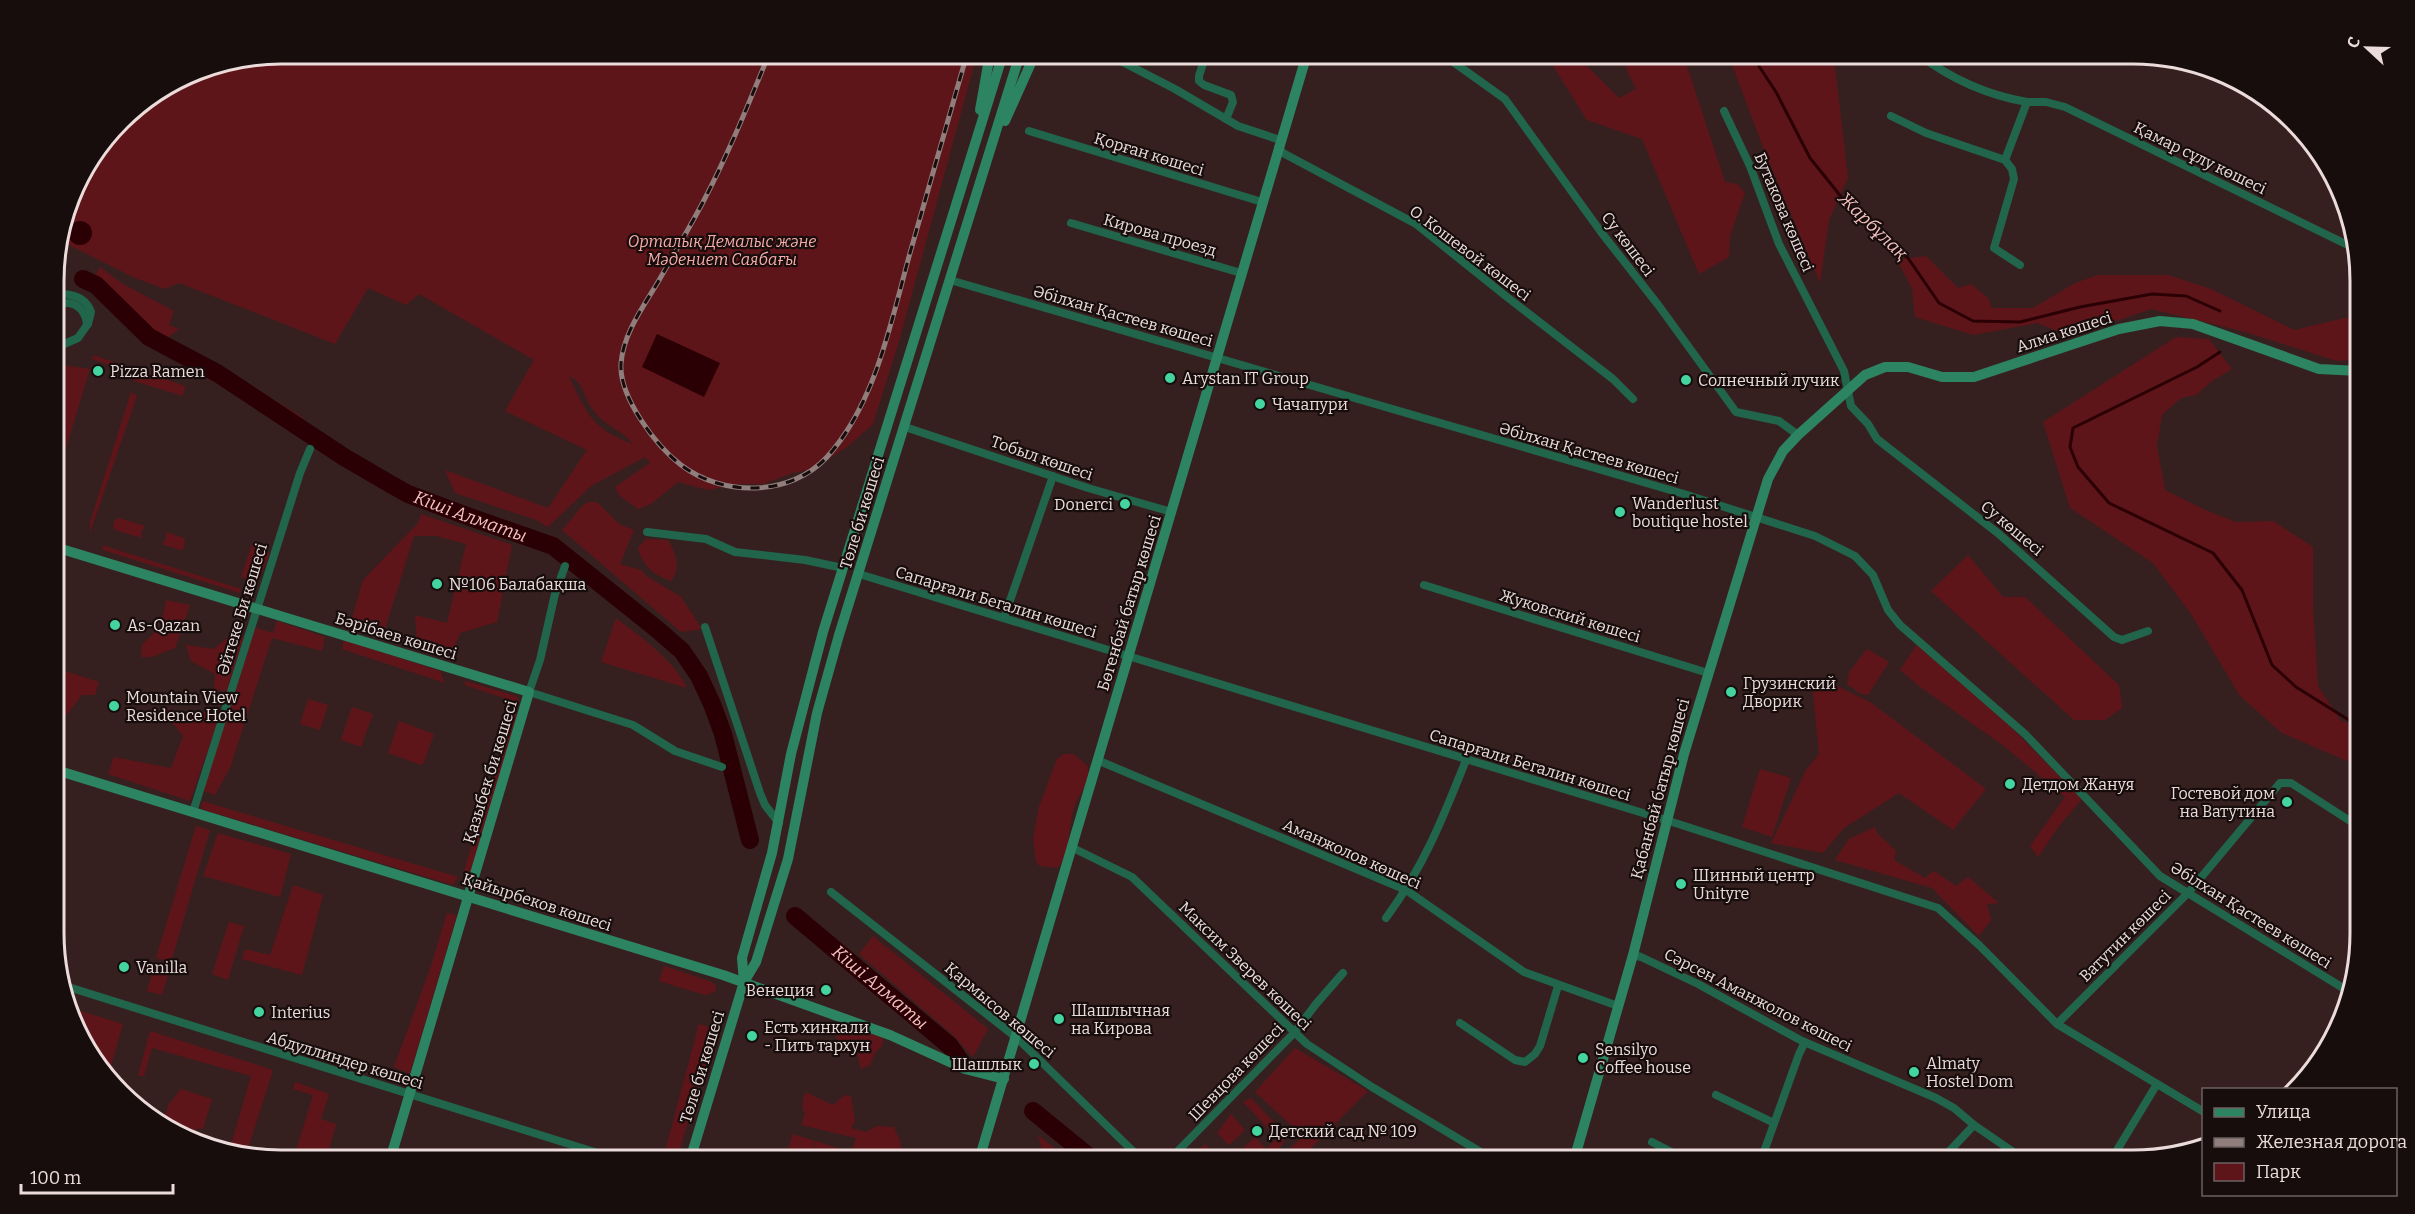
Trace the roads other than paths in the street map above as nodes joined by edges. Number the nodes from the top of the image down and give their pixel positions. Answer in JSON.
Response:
{"nodes":[{"id":1,"x":988,"y":64,"type":"edge"},
{"id":2,"x":1000,"y":64,"type":"edge"},
{"id":3,"x":1017,"y":64,"type":"edge"},
{"id":4,"x":1030,"y":64,"type":"edge"},
{"id":5,"x":1126,"y":64,"type":"edge"},
{"id":6,"x":1203,"y":64,"type":"edge"},
{"id":7,"x":1304,"y":64,"type":"edge"},
{"id":8,"x":1456,"y":64,"type":"edge"},
{"id":9,"x":1931,"y":64,"type":"edge"},
{"id":10,"x":2027,"y":102,"type":"junction"},
{"id":11,"x":1724,"y":111,"type":"dead end"},
{"id":12,"x":1891,"y":116,"type":"dead end"},
{"id":13,"x":1226,"y":119,"type":"junction"},
{"id":14,"x":1029,"y":131,"type":"dead end"},
{"id":15,"x":1279,"y":143,"type":"junction"},
{"id":16,"x":974,"y":147,"type":"junction"},
{"id":17,"x":990,"y":151,"type":"junction"},
{"id":18,"x":2005,"y":160,"type":"junction"},
{"id":19,"x":1262,"y":202,"type":"junction"},
{"id":20,"x":1071,"y":223,"type":"dead end"},
{"id":21,"x":2347,"y":245,"type":"edge"},
{"id":22,"x":2020,"y":265,"type":"dead end"},
{"id":23,"x":1241,"y":273,"type":"junction"},
{"id":24,"x":950,"y":280,"type":"junction"},
{"id":25,"x":64,"y":294,"type":"edge"},
{"id":26,"x":64,"y":303,"type":"edge"},
{"id":27,"x":87,"y":325,"type":"junction"},
{"id":28,"x":64,"y":344,"type":"edge"},
{"id":29,"x":1218,"y":357,"type":"junction"},
{"id":30,"x":2350,"y":371,"type":"edge"},
{"id":31,"x":1848,"y":389,"type":"junction"},
{"id":32,"x":1633,"y":399,"type":"dead end"},
{"id":33,"x":905,"y":427,"type":"junction"},
{"id":34,"x":1798,"y":435,"type":"junction"},
{"id":35,"x":310,"y":449,"type":"dead end"},
{"id":36,"x":1053,"y":476,"type":"junction"},
{"id":37,"x":1172,"y":512,"type":"junction"},
{"id":38,"x":1757,"y":517,"type":"junction"},
{"id":39,"x":647,"y":532,"type":"dead end"},
{"id":40,"x":64,"y":550,"type":"edge"},
{"id":41,"x":565,"y":566,"type":"dead end"},
{"id":42,"x":843,"y":568,"type":"junction"},
{"id":43,"x":859,"y":574,"type":"junction"},
{"id":44,"x":1424,"y":585,"type":"dead end"},
{"id":45,"x":256,"y":608,"type":"junction"},
{"id":46,"x":1004,"y":618,"type":"junction"},
{"id":47,"x":705,"y":627,"type":"dead end"},
{"id":48,"x":2148,"y":631,"type":"dead end"},
{"id":49,"x":1129,"y":657,"type":"junction"},
{"id":50,"x":1708,"y":673,"type":"junction"},
{"id":51,"x":530,"y":692,"type":"junction"},
{"id":52,"x":1097,"y":760,"type":"junction"},
{"id":53,"x":1466,"y":760,"type":"junction"},
{"id":54,"x":722,"y":767,"type":"dead end"},
{"id":55,"x":64,"y":772,"type":"edge"},
{"id":56,"x":193,"y":812,"type":"junction"},
{"id":57,"x":1666,"y":820,"type":"junction"},
{"id":58,"x":2350,"y":821,"type":"edge"},
{"id":59,"x":779,"y":823,"type":"junction"},
{"id":60,"x":1071,"y":847,"type":"junction"},
{"id":61,"x":1406,"y":890,"type":"junction"},
{"id":62,"x":831,"y":892,"type":"dead end"},
{"id":63,"x":2187,"y":893,"type":"junction"},
{"id":64,"x":469,"y":896,"type":"junction"},
{"id":65,"x":1386,"y":918,"type":"dead end"},
{"id":66,"x":1633,"y":955,"type":"junction"},
{"id":67,"x":1343,"y":973,"type":"dead end"},
{"id":68,"x":744,"y":982,"type":"junction"},
{"id":69,"x":1558,"y":986,"type":"junction"},
{"id":70,"x":72,"y":988,"type":"edge"},
{"id":71,"x":2343,"y":988,"type":"edge"},
{"id":72,"x":1618,"y":1006,"type":"junction"},
{"id":73,"x":1460,"y":1023,"type":"dead end"},
{"id":74,"x":2057,"y":1024,"type":"junction"},
{"id":75,"x":1294,"y":1033,"type":"junction"},
{"id":76,"x":1017,"y":1038,"type":"junction"},
{"id":77,"x":1806,"y":1042,"type":"junction"},
{"id":78,"x":1004,"y":1079,"type":"junction"},
{"id":79,"x":2157,"y":1084,"type":"junction"},
{"id":80,"x":410,"y":1095,"type":"junction"},
{"id":81,"x":1716,"y":1095,"type":"dead end"},
{"id":82,"x":2202,"y":1111,"type":"edge"},
{"id":83,"x":1774,"y":1123,"type":"junction"},
{"id":84,"x":1974,"y":1125,"type":"junction"},
{"id":85,"x":1652,"y":1142,"type":"dead end"},
{"id":86,"x":393,"y":1150,"type":"edge"},
{"id":87,"x":588,"y":1150,"type":"edge"},
{"id":88,"x":693,"y":1150,"type":"edge"},
{"id":89,"x":983,"y":1150,"type":"edge"},
{"id":90,"x":1132,"y":1150,"type":"edge"},
{"id":91,"x":1178,"y":1150,"type":"edge"},
{"id":92,"x":1477,"y":1150,"type":"edge"},
{"id":93,"x":1577,"y":1150,"type":"edge"},
{"id":94,"x":1668,"y":1150,"type":"edge"},
{"id":95,"x":1765,"y":1150,"type":"edge"},
{"id":96,"x":1950,"y":1150,"type":"edge"},
{"id":97,"x":2010,"y":1150,"type":"edge"},
{"id":98,"x":2117,"y":1150,"type":"edge"}],
"edges":[{"from":1,"to":16,"type":"street"},
{"from":2,"to":16,"type":"street","name":"Төле би көшесі"},
{"from":3,"to":17,"type":"street","name":"Төле би көшесі"},
{"from":4,"to":17,"type":"street"},
{"from":5,"to":13,"type":"street","name":"О. Кошевой көшесі"},
{"from":6,"to":13,"type":"street"},
{"from":7,"to":15,"type":"street","name":"Бөгенбай батыр көшесі"},
{"from":8,"to":34,"type":"street","name":"Су көшесі"},
{"from":9,"to":10,"type":"street","name":"Қамар сұлу көшесі"},
{"from":10,"to":18,"type":"street"},
{"from":10,"to":21,"type":"street","name":"Қамар сұлу көшесі"},
{"from":11,"to":31,"type":"street","name":"Бутакова көшесі"},
{"from":12,"to":18,"type":"street"},
{"from":13,"to":15,"type":"street","name":"О. Кошевой көшесі"},
{"from":14,"to":19,"type":"street","name":"Қорған көшесі"},
{"from":15,"to":19,"type":"street","name":"Бөгенбай батыр көшесі"},
{"from":15,"to":32,"type":"street","name":"О. Кошевой көшесі"},
{"from":16,"to":42,"type":"street","name":"Төле би көшесі"},
{"from":17,"to":24,"type":"street","name":"Төле би көшесі"},
{"from":18,"to":22,"type":"street"},
{"from":19,"to":23,"type":"street","name":"Бөгенбай батыр көшесі"},
{"from":20,"to":23,"type":"street","name":"Кирова проезд"},
{"from":23,"to":29,"type":"street","name":"Бөгенбай батыр көшесі"},
{"from":24,"to":29,"type":"street","name":"Әбілхан Қастеев көшесі"},
{"from":24,"to":33,"type":"street","name":"Төле би көшесі"},
{"from":25,"to":27,"type":"street"},
{"from":26,"to":27,"type":"street"},
{"from":27,"to":28,"type":"street"},
{"from":29,"to":37,"type":"street","name":"Бөгенбай батыр көшесі"},
{"from":29,"to":38,"type":"street","name":"Әбілхан Қастеев көшесі"},
{"from":30,"to":31,"type":"street","name":"Алма көшесі"},
{"from":31,"to":34,"type":"street","name":"Алма көшесі"},
{"from":31,"to":48,"type":"street","name":"Су көшесі"},
{"from":33,"to":36,"type":"street","name":"Тобыл көшесі"},
{"from":33,"to":43,"type":"street","name":"Төле би көшесі"},
{"from":34,"to":38,"type":"street","name":"Қабанбай батыр көшесі"},
{"from":35,"to":45,"type":"street","name":"Әйтеке Би көшесі"},
{"from":36,"to":37,"type":"street","name":"Тобыл көшесі"},
{"from":36,"to":46,"type":"street"},
{"from":37,"to":49,"type":"street","name":"Бөгенбай батыр көшесі"},
{"from":38,"to":50,"type":"street","name":"Қабанбай батыр көшесі"},
{"from":38,"to":63,"type":"street","name":"Әбілхан Қастеев көшесі"},
{"from":39,"to":42,"type":"street"},
{"from":40,"to":45,"type":"street","name":"Бәрібаев көшесі"},
{"from":41,"to":51,"type":"street","name":"Қазыбек би көшесі"},
{"from":42,"to":59,"type":"street","name":"Төле би көшесі"},
{"from":43,"to":46,"type":"street","name":"Сапарғали Бегалин көшесі"},
{"from":43,"to":68,"type":"street","name":"Төле би көшесі"},
{"from":44,"to":50,"type":"street","name":"Жуковский көшесі"},
{"from":45,"to":51,"type":"street","name":"Бәрібаев көшесі"},
{"from":45,"to":56,"type":"street","name":"Әйтеке Би көшесі"},
{"from":46,"to":49,"type":"street","name":"Сапарғали Бегалин көшесі"},
{"from":47,"to":59,"type":"street"},
{"from":49,"to":52,"type":"street","name":"Бөгенбай батыр көшесі"},
{"from":49,"to":53,"type":"street","name":"Сапарғали Бегалин көшесі"},
{"from":50,"to":57,"type":"street","name":"Қабанбай батыр көшесі"},
{"from":51,"to":54,"type":"street","name":"Бәрібаев көшесі"},
{"from":51,"to":64,"type":"street","name":"Қазыбек би көшесі"},
{"from":52,"to":60,"type":"street","name":"Бөгенбай батыр көшесі"},
{"from":52,"to":61,"type":"street","name":"Аманжолов көшесі"},
{"from":53,"to":57,"type":"street","name":"Сапарғали Бегалин көшесі"},
{"from":53,"to":61,"type":"street"},
{"from":55,"to":56,"type":"street","name":"Қайырбеков көшесі"},
{"from":56,"to":64,"type":"street","name":"Қайырбеков көшесі"},
{"from":57,"to":66,"type":"street","name":"Қабанбай батыр көшесі"},
{"from":57,"to":74,"type":"street","name":"Сапарғали Бегалин көшесі"},
{"from":58,"to":63,"type":"street","name":"Ватутин көшесі"},
{"from":59,"to":68,"type":"street","name":"Төле би көшесі"},
{"from":60,"to":75,"type":"street","name":"Максим Зверев көшесі"},
{"from":60,"to":76,"type":"street","name":"Бөгенбай батыр көшесі"},
{"from":61,"to":65,"type":"street"},
{"from":61,"to":69,"type":"street","name":"Аманжолов көшесі"},
{"from":62,"to":76,"type":"street","name":"Қармысов көшесі"},
{"from":63,"to":71,"type":"street","name":"Әбілхан Қастеев көшесі"},
{"from":63,"to":74,"type":"street","name":"Ватутин көшесі"},
{"from":64,"to":68,"type":"street","name":"Қайырбеков көшесі"},
{"from":64,"to":80,"type":"street","name":"Қазыбек би көшесі"},
{"from":66,"to":72,"type":"street","name":"Қабанбай батыр көшесі"},
{"from":66,"to":77,"type":"street","name":"Сәрсен Аманжолов көшесі"},
{"from":67,"to":75,"type":"street","name":"Шевцова көшесі"},
{"from":68,"to":78,"type":"street","name":"Қайырбеков көшесі"},
{"from":68,"to":88,"type":"street","name":"Төле би көшесі"},
{"from":69,"to":72,"type":"street","name":"Аманжолов көшесі"},
{"from":69,"to":73,"type":"street"},
{"from":70,"to":80,"type":"street","name":"Абдуллиндер көшесі"},
{"from":72,"to":93,"type":"street","name":"Қабанбай батыр көшесі"},
{"from":74,"to":79,"type":"street","name":"Сапарғали Бегалин көшесі"},
{"from":75,"to":91,"type":"street","name":"Шевцова көшесі"},
{"from":75,"to":92,"type":"street","name":"Максим Зверев көшесі"},
{"from":76,"to":78,"type":"street","name":"Бөгенбай батыр көшесі"},
{"from":76,"to":90,"type":"street","name":"Қармысов көшесі"},
{"from":77,"to":83,"type":"street"},
{"from":77,"to":84,"type":"street","name":"Сәрсен Аманжолов көшесі"},
{"from":78,"to":89,"type":"street","name":"Бөгенбай батыр көшесі"},
{"from":79,"to":82,"type":"street","name":"Сапарғали Бегалин көшесі"},
{"from":79,"to":98,"type":"street"},
{"from":80,"to":86,"type":"street","name":"Қазыбек би көшесі"},
{"from":80,"to":87,"type":"street","name":"Абдуллиндер көшесі"},
{"from":81,"to":83,"type":"street"},
{"from":83,"to":95,"type":"street"},
{"from":84,"to":96,"type":"street"},
{"from":84,"to":97,"type":"street","name":"Сәрсен Аманжолов көшесі"},
{"from":85,"to":94,"type":"street"}]}
